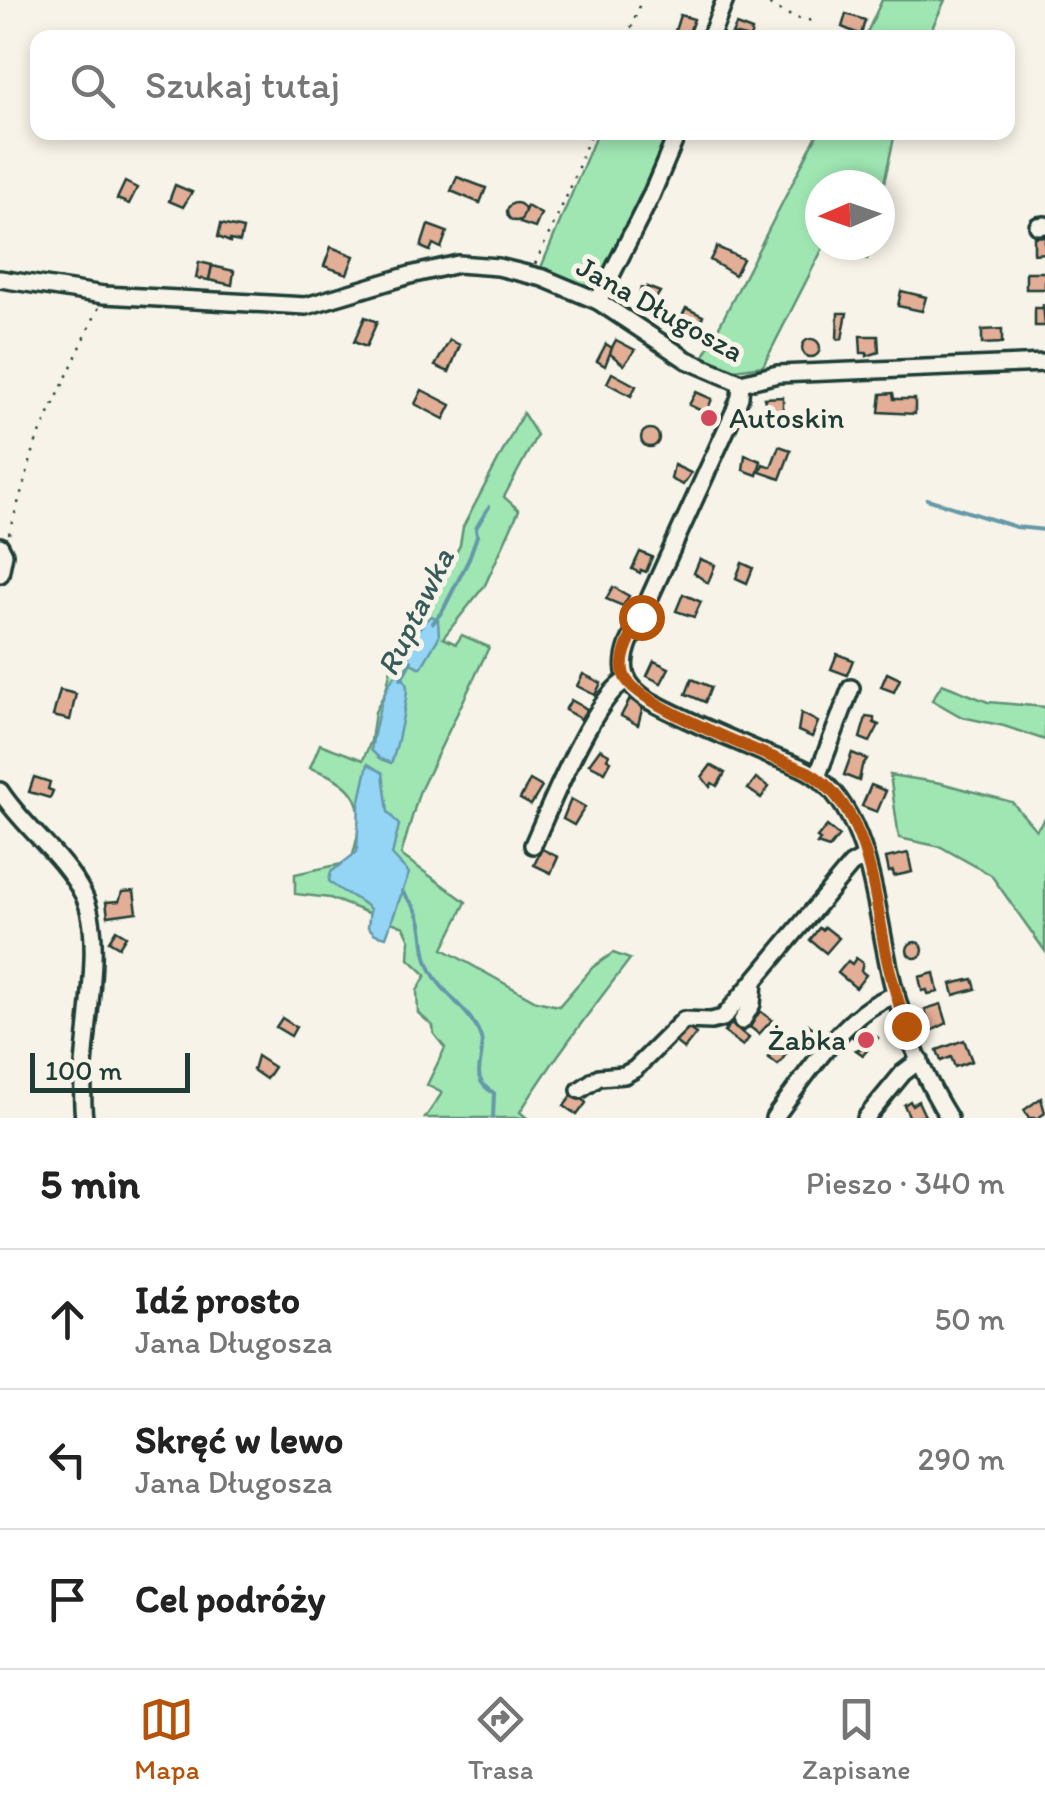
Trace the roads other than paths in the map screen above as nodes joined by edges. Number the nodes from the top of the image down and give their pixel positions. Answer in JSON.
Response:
{"nodes":[{"id":1,"x":724,"y":0,"type":"edge"},
{"id":2,"x":713,"y":30,"type":"edge"},
{"id":3,"x":675,"y":140,"type":"edge"},
{"id":4,"x":0,"y":278,"type":"edge"},
{"id":5,"x":598,"y":301,"type":"junction"},
{"id":6,"x":1045,"y":363,"type":"edge"},
{"id":7,"x":741,"y":384,"type":"junction"},
{"id":8,"x":2,"y":550,"type":"edge"},
{"id":9,"x":0,"y":574,"type":"edge"},
{"id":10,"x":626,"y":681,"type":"junction"},
{"id":11,"x":851,"y":688,"type":"dead end"},
{"id":12,"x":817,"y":777,"type":"junction"},
{"id":13,"x":0,"y":791,"type":"edge"},
{"id":14,"x":533,"y":845,"type":"dead end"},
{"id":15,"x":865,"y":857,"type":"junction"},
{"id":16,"x":754,"y":982,"type":"junction"},
{"id":17,"x":896,"y":994,"type":"junction"},
{"id":18,"x":742,"y":1021,"type":"dead end"},
{"id":19,"x":920,"y":1060,"type":"junction"},
{"id":20,"x":580,"y":1090,"type":"dead end"},
{"id":21,"x":84,"y":1118,"type":"edge"},
{"id":22,"x":774,"y":1118,"type":"edge"},
{"id":23,"x":866,"y":1118,"type":"edge"},
{"id":24,"x":949,"y":1118,"type":"edge"}],
"edges":[{"from":1,"to":2,"type":"street"},
{"from":3,"to":5,"type":"street"},
{"from":4,"to":5,"type":"street","name":"Jana Długosza"},
{"from":5,"to":7,"type":"street","name":"Jana Długosza"},
{"from":6,"to":7,"type":"street"},
{"from":7,"to":10,"type":"street","name":"Jana Długosza"},
{"from":8,"to":9,"type":"street"},
{"from":10,"to":12,"type":"street"},
{"from":10,"to":14,"type":"street"},
{"from":11,"to":12,"type":"street"},
{"from":12,"to":15,"type":"street"},
{"from":13,"to":21,"type":"street"},
{"from":15,"to":16,"type":"street"},
{"from":15,"to":17,"type":"street"},
{"from":16,"to":18,"type":"street"},
{"from":16,"to":20,"type":"street"},
{"from":17,"to":19,"type":"street"},
{"from":17,"to":22,"type":"street"},
{"from":19,"to":23,"type":"street"},
{"from":19,"to":24,"type":"street"}]}
